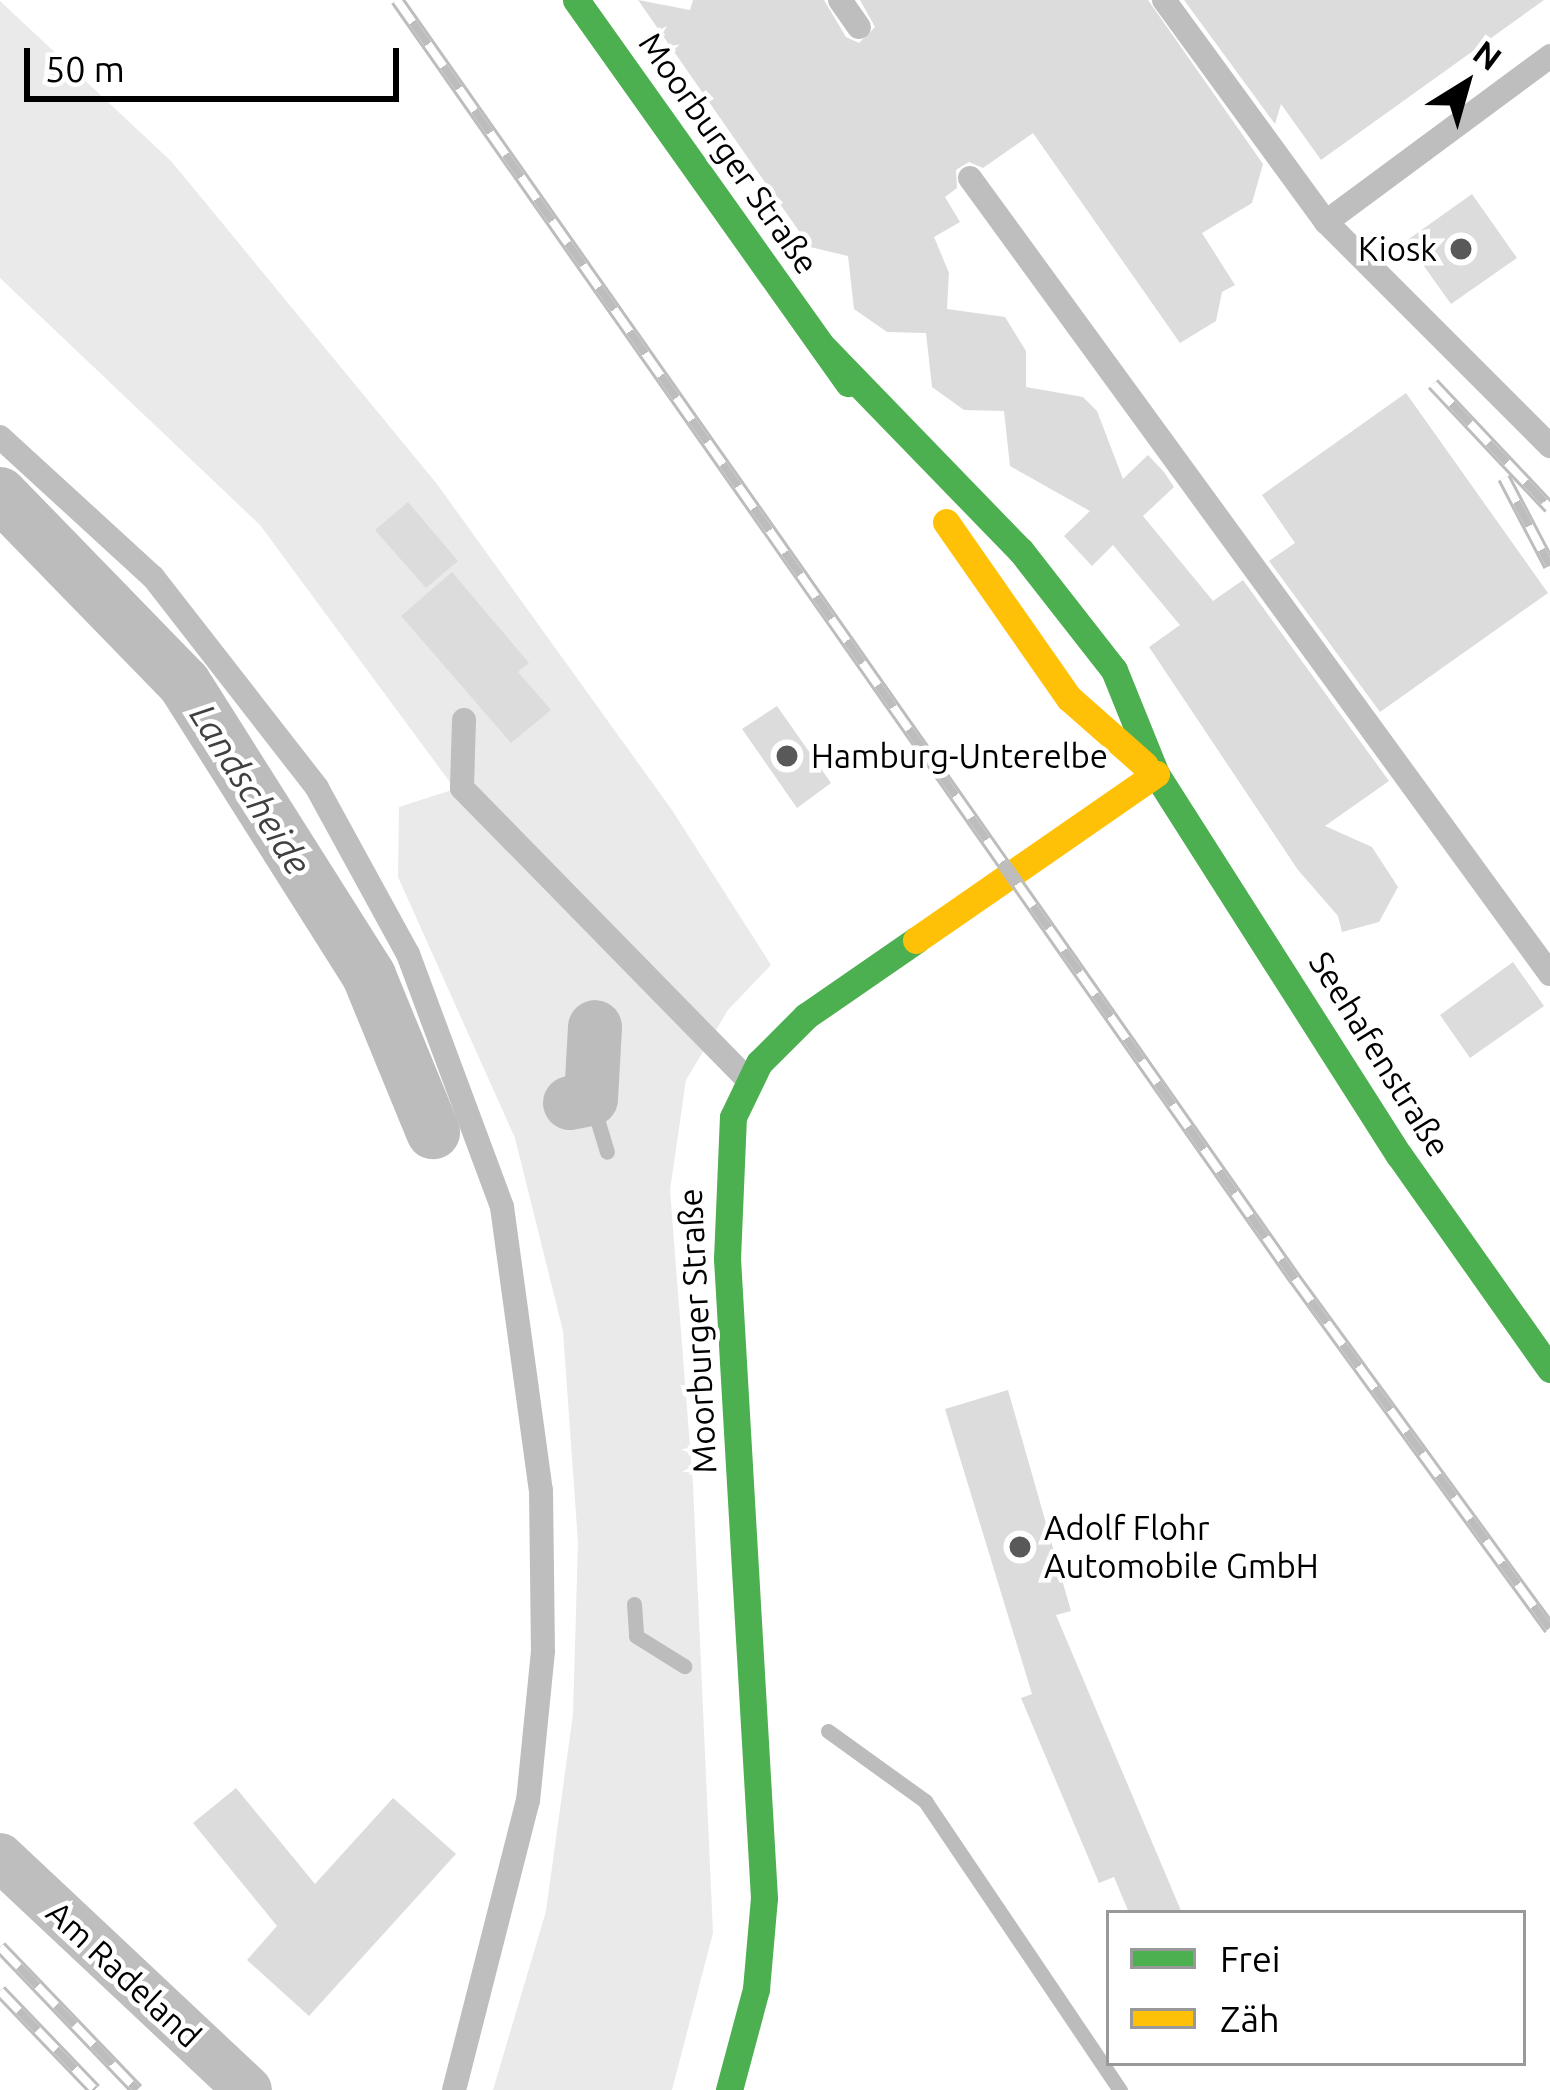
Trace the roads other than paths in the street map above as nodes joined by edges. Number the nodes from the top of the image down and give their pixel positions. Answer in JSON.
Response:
{"nodes":[{"id":1,"x":575,"y":0,"type":"edge"},
{"id":2,"x":840,"y":0,"type":"edge"},
{"id":3,"x":1164,"y":0,"type":"edge"},
{"id":4,"x":859,"y":27,"type":"dead end"},
{"id":5,"x":1550,"y":56,"type":"edge"},
{"id":6,"x":970,"y":178,"type":"dead end"},
{"id":7,"x":1326,"y":223,"type":"junction"},
{"id":8,"x":824,"y":348,"type":"junction"},
{"id":9,"x":0,"y":436,"type":"edge"},
{"id":10,"x":1550,"y":446,"type":"edge"},
{"id":11,"x":464,"y":719,"type":"dead end"},
{"id":12,"x":1156,"y":774,"type":"junction"},
{"id":13,"x":1550,"y":974,"type":"edge"},
{"id":14,"x":748,"y":1080,"type":"junction"},
{"id":15,"x":1550,"y":1369,"type":"edge"},
{"id":16,"x":0,"y":1857,"type":"edge"},
{"id":17,"x":248,"y":2090,"type":"edge"},
{"id":18,"x":454,"y":2090,"type":"edge"},
{"id":19,"x":729,"y":2090,"type":"edge"}],
"edges":[{"from":1,"to":8,"type":"main road","name":"Moorburger Straße"},
{"from":2,"to":4,"type":"lane"},
{"from":3,"to":7,"type":"lane"},
{"from":5,"to":7,"type":"lane"},
{"from":6,"to":13,"type":"lane"},
{"from":7,"to":10,"type":"lane"},
{"from":8,"to":12,"type":"main road","name":"Moorburger Straße"},
{"from":8,"to":12,"type":"main road","name":"Moorburger Straße"},
{"from":9,"to":18,"type":"lane"},
{"from":11,"to":14,"type":"lane"},
{"from":12,"to":14,"type":"main road","name":"Moorburger Straße"},
{"from":12,"to":15,"type":"main road","name":"Seehafenstraße"},
{"from":14,"to":19,"type":"main road","name":"Moorburger Straße"},
{"from":16,"to":17,"type":"street","name":"Am Radeland"}]}
